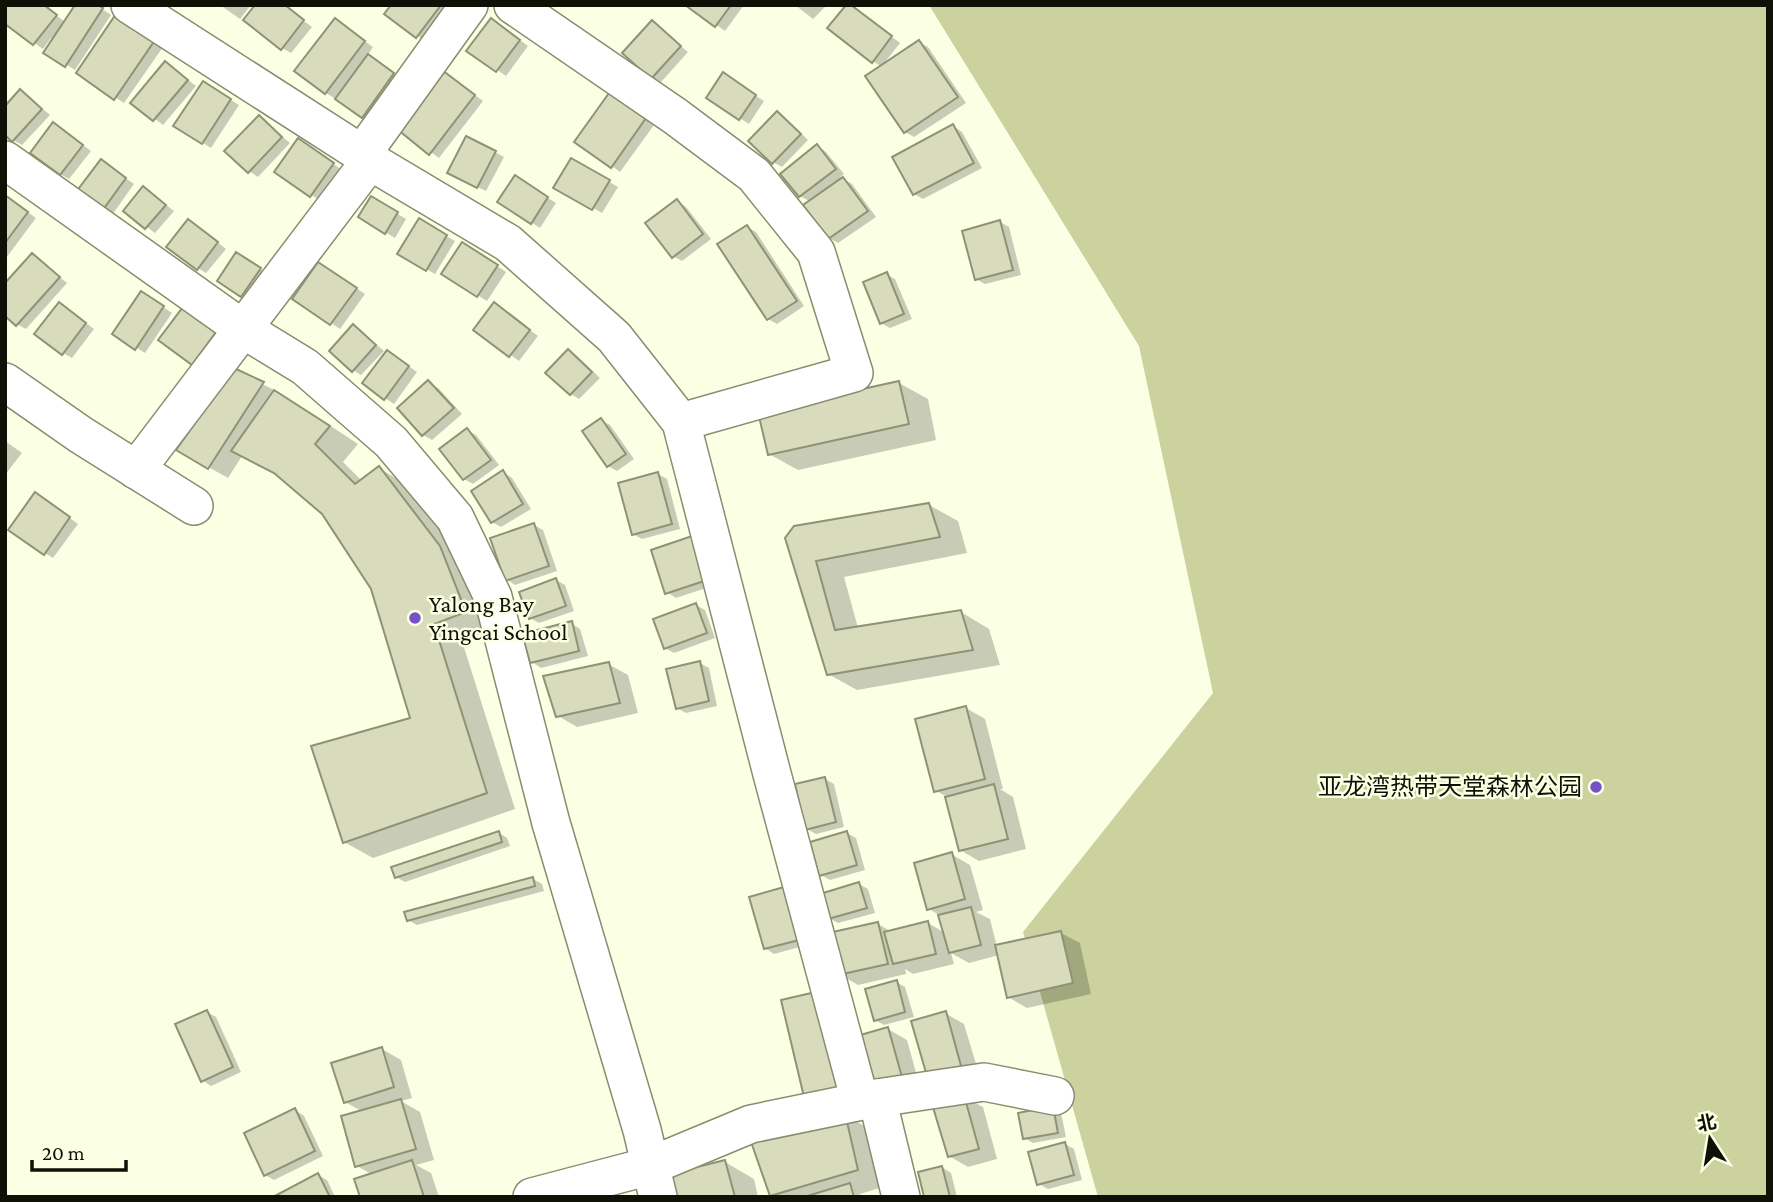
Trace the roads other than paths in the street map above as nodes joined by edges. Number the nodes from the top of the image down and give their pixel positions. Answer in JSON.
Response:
{"nodes":[{"id":1,"x":130,"y":5,"type":"edge"},
{"id":2,"x":469,"y":5,"type":"edge"},
{"id":3,"x":513,"y":5,"type":"edge"},
{"id":4,"x":366,"y":158,"type":"junction"},
{"id":5,"x":5,"y":160,"type":"edge"},
{"id":6,"x":243,"y":330,"type":"junction"},
{"id":7,"x":5,"y":382,"type":"edge"},
{"id":8,"x":681,"y":422,"type":"junction"},
{"id":9,"x":136,"y":470,"type":"junction"},
{"id":10,"x":194,"y":506,"type":"dead end"},
{"id":11,"x":1055,"y":1096,"type":"dead end"},
{"id":12,"x":868,"y":1099,"type":"junction"},
{"id":13,"x":654,"y":1181,"type":"edge"},
{"id":14,"x":532,"y":1197,"type":"edge"},
{"id":15,"x":901,"y":1197,"type":"edge"}],
"edges":[{"from":1,"to":4,"type":"street"},
{"from":2,"to":4,"type":"street"},
{"from":3,"to":8,"type":"street"},
{"from":4,"to":6,"type":"street"},
{"from":4,"to":8,"type":"street"},
{"from":5,"to":6,"type":"street"},
{"from":6,"to":9,"type":"street"},
{"from":6,"to":13,"type":"street"},
{"from":7,"to":9,"type":"street"},
{"from":8,"to":12,"type":"street"},
{"from":9,"to":10,"type":"street"},
{"from":11,"to":12,"type":"street"},
{"from":12,"to":13,"type":"street"},
{"from":12,"to":15,"type":"street"},
{"from":13,"to":14,"type":"street"}]}
